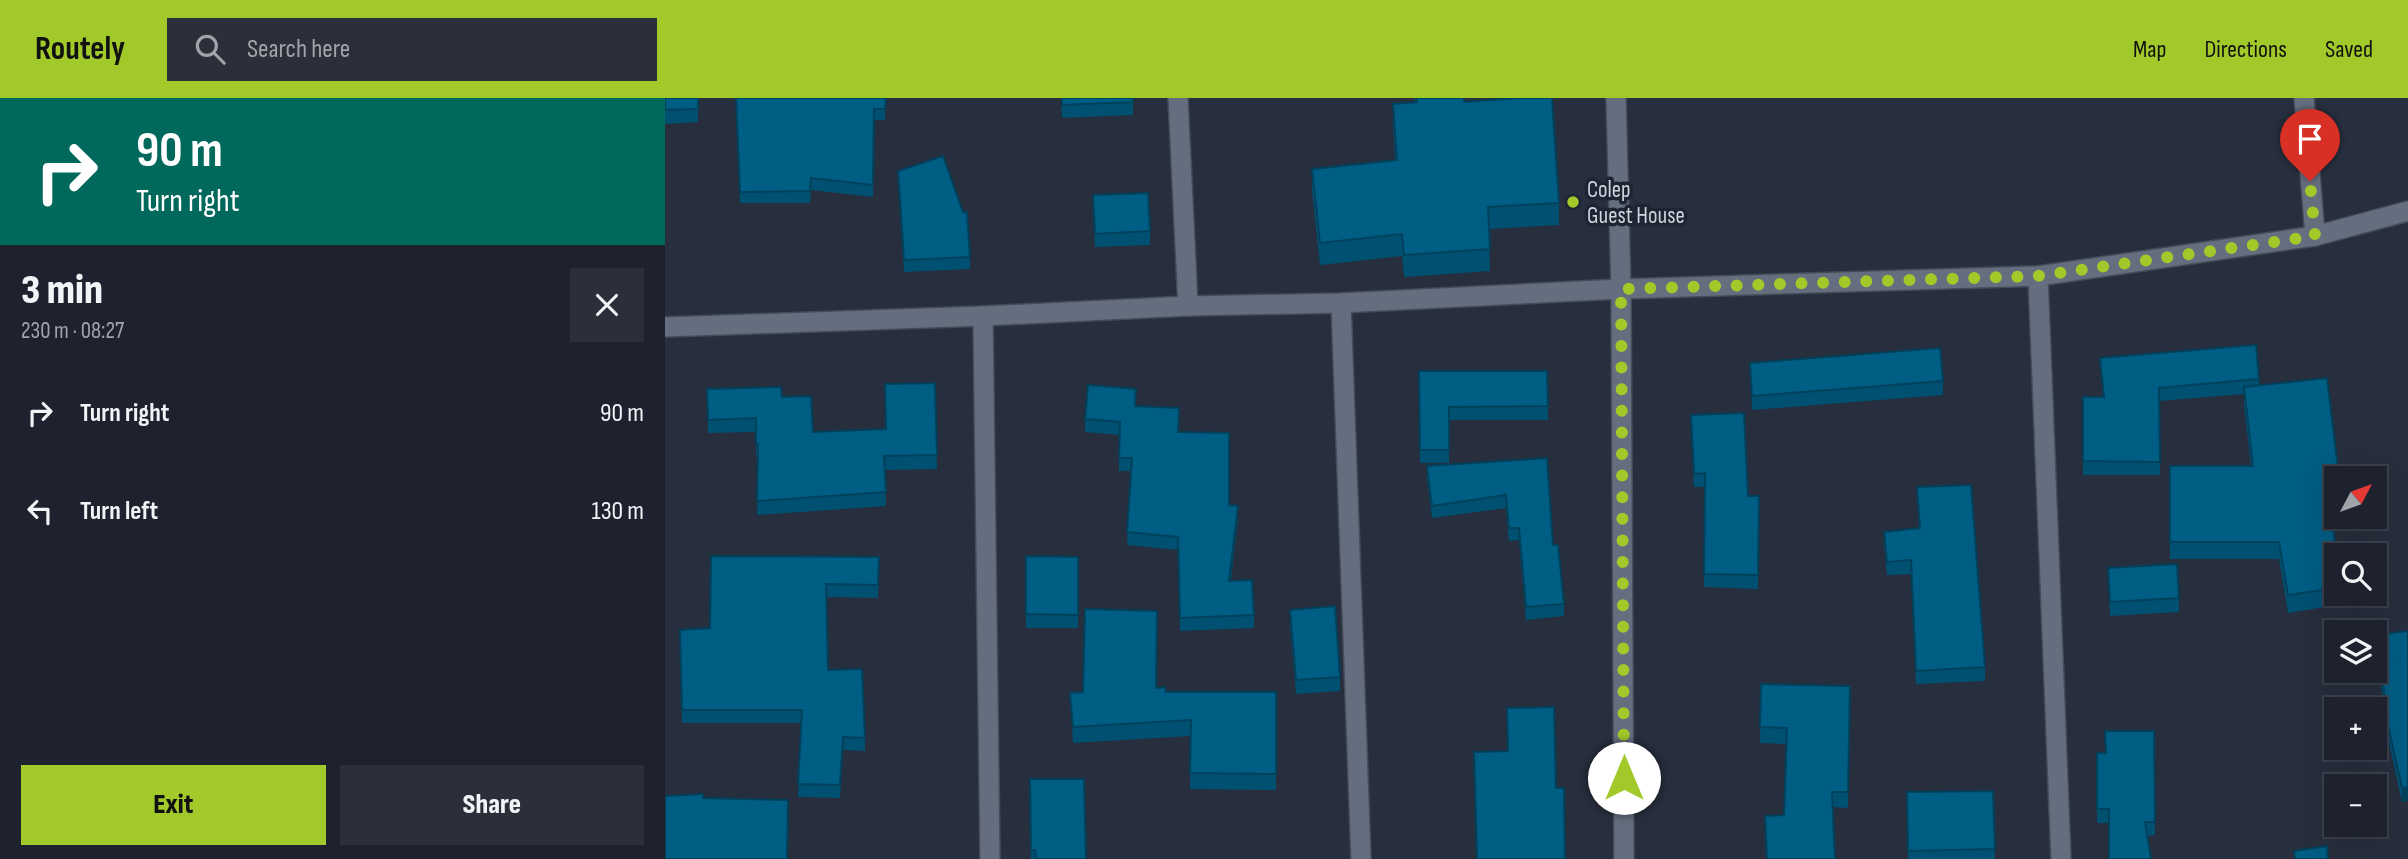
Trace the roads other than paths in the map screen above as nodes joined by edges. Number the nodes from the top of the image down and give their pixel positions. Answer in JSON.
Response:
{"nodes":[{"id":1,"x":1178,"y":98,"type":"edge"},
{"id":2,"x":1616,"y":98,"type":"edge"},
{"id":3,"x":2304,"y":98,"type":"edge"},
{"id":4,"x":2408,"y":211,"type":"edge"},
{"id":5,"x":2315,"y":236,"type":"junction"},
{"id":6,"x":2038,"y":276,"type":"junction"},
{"id":7,"x":1621,"y":289,"type":"junction"},
{"id":8,"x":1341,"y":303,"type":"junction"},
{"id":9,"x":1188,"y":306,"type":"junction"},
{"id":10,"x":983,"y":316,"type":"junction"},
{"id":11,"x":665,"y":327,"type":"edge"},
{"id":12,"x":990,"y":859,"type":"edge"},
{"id":13,"x":1361,"y":859,"type":"edge"},
{"id":14,"x":1624,"y":859,"type":"edge"},
{"id":15,"x":2061,"y":859,"type":"edge"}],
"edges":[{"from":1,"to":9,"type":"street"},
{"from":2,"to":7,"type":"street"},
{"from":3,"to":5,"type":"street"},
{"from":4,"to":5,"type":"street"},
{"from":5,"to":6,"type":"street"},
{"from":6,"to":7,"type":"street"},
{"from":6,"to":15,"type":"street"},
{"from":7,"to":8,"type":"street"},
{"from":7,"to":14,"type":"street"},
{"from":8,"to":9,"type":"street"},
{"from":8,"to":13,"type":"street"},
{"from":9,"to":10,"type":"street"},
{"from":10,"to":11,"type":"street"},
{"from":10,"to":12,"type":"street"}]}
